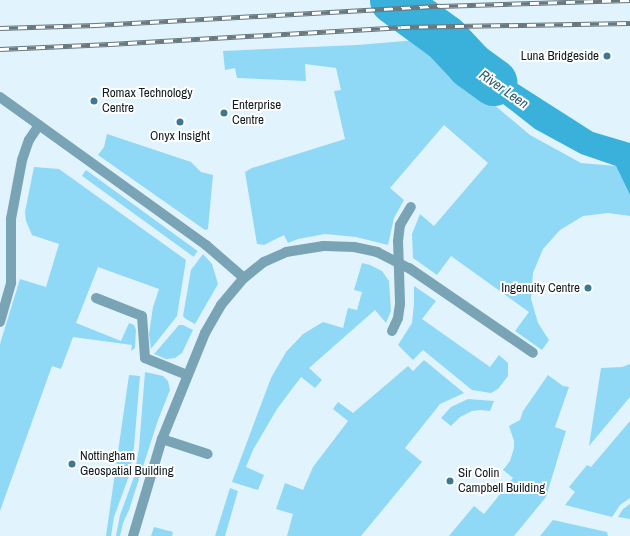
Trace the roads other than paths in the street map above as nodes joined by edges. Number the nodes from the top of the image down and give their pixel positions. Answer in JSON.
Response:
{"nodes":[{"id":1,"x":0,"y":97,"type":"edge"},
{"id":2,"x":39,"y":125,"type":"junction"},
{"id":3,"x":411,"y":207,"type":"dead end"},
{"id":4,"x":398,"y":262,"type":"junction"},
{"id":5,"x":244,"y":278,"type":"junction"},
{"id":6,"x":96,"y":298,"type":"dead end"},
{"id":7,"x":0,"y":322,"type":"edge"},
{"id":8,"x":392,"y":332,"type":"dead end"},
{"id":9,"x":533,"y":353,"type":"dead end"},
{"id":10,"x":187,"y":375,"type":"junction"},
{"id":11,"x":162,"y":439,"type":"junction"},
{"id":12,"x":208,"y":454,"type":"dead end"},
{"id":13,"x":133,"y":536,"type":"edge"}],
"edges":[{"from":1,"to":2,"type":"lane"},
{"from":2,"to":5,"type":"lane"},
{"from":2,"to":7,"type":"lane"},
{"from":3,"to":4,"type":"lane"},
{"from":4,"to":5,"type":"lane"},
{"from":4,"to":8,"type":"lane"},
{"from":4,"to":9,"type":"lane"},
{"from":5,"to":10,"type":"lane"},
{"from":6,"to":10,"type":"lane"},
{"from":10,"to":11,"type":"lane"},
{"from":11,"to":12,"type":"lane"},
{"from":11,"to":13,"type":"lane"}]}
